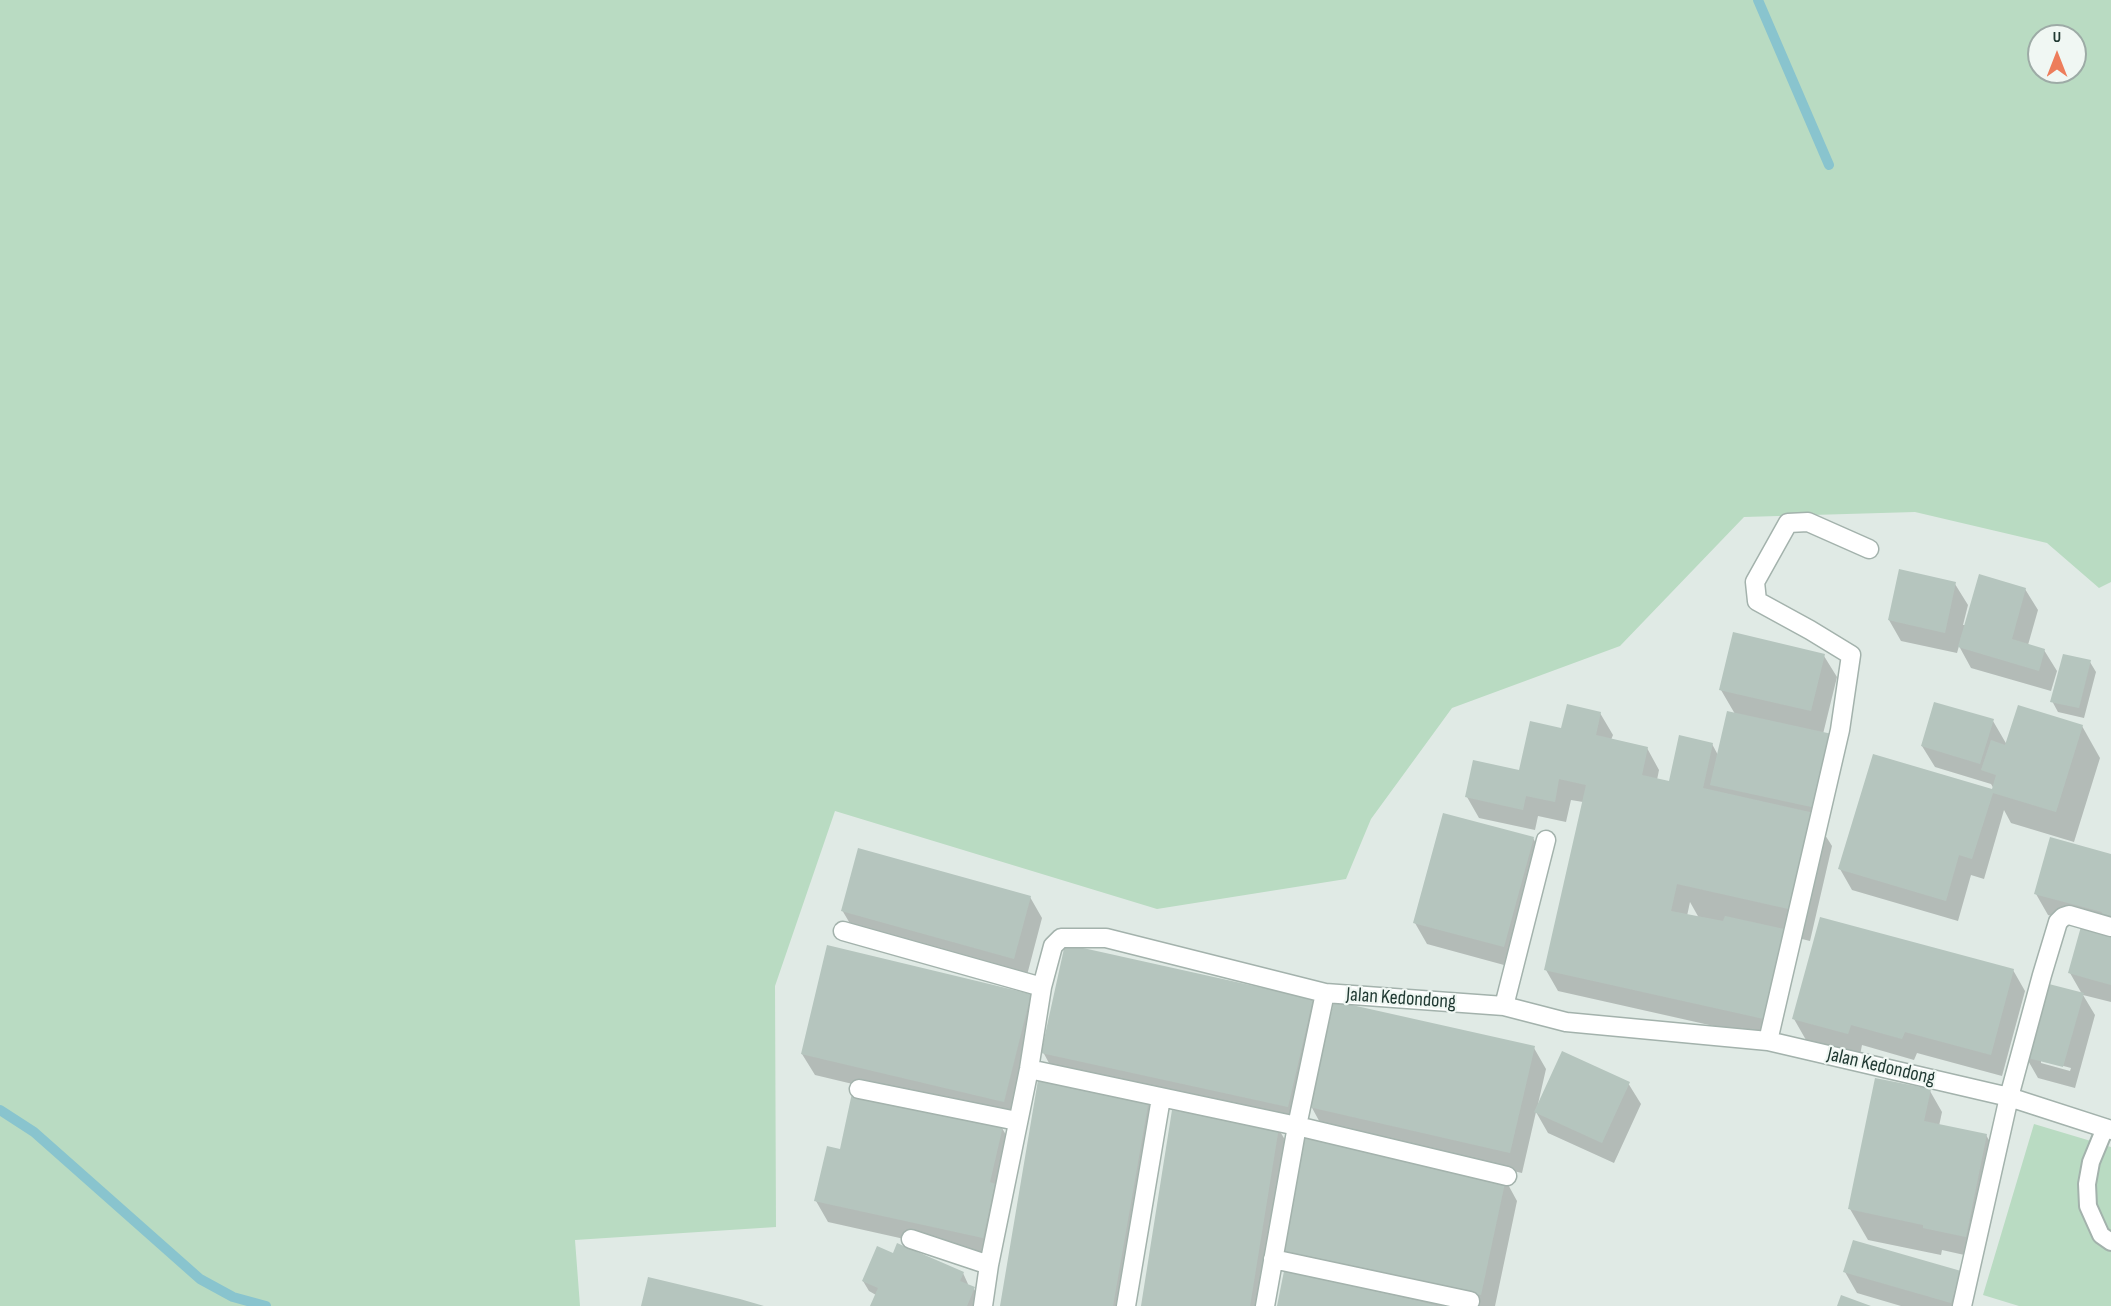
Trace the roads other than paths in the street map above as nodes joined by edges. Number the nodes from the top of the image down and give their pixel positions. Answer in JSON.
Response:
{"nodes":[{"id":1,"x":1869,"y":549,"type":"dead end"},
{"id":2,"x":1546,"y":840,"type":"dead end"},
{"id":3,"x":2111,"y":927,"type":"edge"},
{"id":4,"x":843,"y":931,"type":"dead end"},
{"id":5,"x":1042,"y":987,"type":"junction"},
{"id":6,"x":1325,"y":993,"type":"junction"},
{"id":7,"x":1504,"y":1006,"type":"junction"},
{"id":8,"x":1768,"y":1041,"type":"junction"},
{"id":9,"x":1029,"y":1069,"type":"junction"},
{"id":10,"x":859,"y":1089,"type":"dead end"},
{"id":11,"x":2008,"y":1097,"type":"junction"},
{"id":12,"x":1161,"y":1098,"type":"junction"},
{"id":13,"x":1017,"y":1121,"type":"junction"},
{"id":14,"x":1297,"y":1126,"type":"junction"},
{"id":15,"x":2108,"y":1129,"type":"edge"},
{"id":16,"x":1507,"y":1176,"type":"dead end"},
{"id":17,"x":911,"y":1239,"type":"dead end"},
{"id":18,"x":2111,"y":1242,"type":"edge"},
{"id":19,"x":1273,"y":1259,"type":"junction"},
{"id":20,"x":989,"y":1265,"type":"junction"},
{"id":21,"x":1470,"y":1301,"type":"dead end"},
{"id":22,"x":983,"y":1306,"type":"edge"},
{"id":23,"x":1126,"y":1306,"type":"edge"},
{"id":24,"x":1265,"y":1306,"type":"edge"},
{"id":25,"x":1962,"y":1306,"type":"edge"}],
"edges":[{"from":1,"to":8,"type":"street"},
{"from":2,"to":7,"type":"street"},
{"from":3,"to":11,"type":"street"},
{"from":4,"to":5,"type":"street"},
{"from":5,"to":6,"type":"street","name":"Jalan Kedondong"},
{"from":5,"to":9,"type":"street","name":"Jalan Kedondong"},
{"from":6,"to":7,"type":"street","name":"Jalan Kedondong"},
{"from":6,"to":14,"type":"street"},
{"from":7,"to":8,"type":"street","name":"Jalan Kedondong"},
{"from":8,"to":11,"type":"street","name":"Jalan Kedondong"},
{"from":9,"to":12,"type":"street"},
{"from":9,"to":13,"type":"street","name":"Jalan Kedondong"},
{"from":10,"to":13,"type":"street"},
{"from":11,"to":15,"type":"street","name":"Jalan Kedondong"},
{"from":11,"to":25,"type":"street"},
{"from":12,"to":14,"type":"street"},
{"from":12,"to":23,"type":"street"},
{"from":13,"to":20,"type":"street","name":"Jalan Kedondong"},
{"from":14,"to":16,"type":"street"},
{"from":14,"to":19,"type":"street"},
{"from":15,"to":18,"type":"lane"},
{"from":17,"to":20,"type":"street"},
{"from":19,"to":21,"type":"street"},
{"from":19,"to":24,"type":"street"},
{"from":20,"to":22,"type":"street","name":"Jalan Kedondong"}]}
